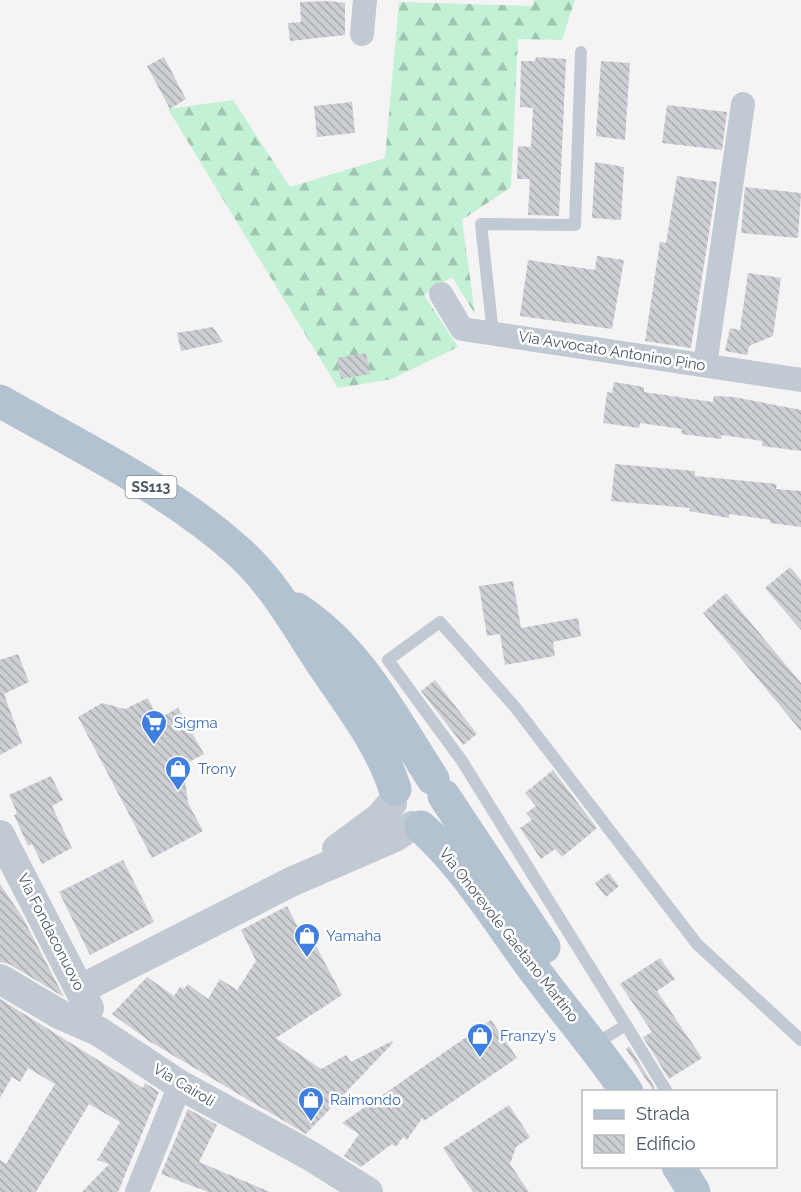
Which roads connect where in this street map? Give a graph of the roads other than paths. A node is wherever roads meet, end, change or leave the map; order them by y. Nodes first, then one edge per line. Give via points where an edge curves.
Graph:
1 (365, 0) edge
2 (362, 34) dead end
3 (581, 52) dead end
4 (743, 104) dead end
5 (441, 294) dead end
6 (493, 334) junction
7 (705, 365) junction
8 (801, 380) edge
9 (0, 401) edge
10 (282, 599) junction
11 (439, 788) junction
12 (405, 811) junction
13 (0, 835) edge
14 (0, 979) edge
15 (81, 989) junction
16 (626, 1025) junction
17 (98, 1030) junction
18 (801, 1040) edge
19 (595, 1044) junction
20 (180, 1085) junction
21 (626, 1090) edge
22 (666, 1090) edge
23 (679, 1168) edge
24 (137, 1192) edge
25 (368, 1192) edge
26 (694, 1192) edge

1 - 2 street
3 - 6 lane via 575,225 481,224
4 - 7 street
5 - 6 street, Via Avvocato Antonino Pino via 462,329
6 - 7 street, Via Avvocato Antonino Pino
7 - 8 street, Via Avvocato Antonino Pino
9 - 10 main road, Via Onorevole Gaetano Martino / SS113 via 158,492 238,551
10 - 11 main road, Via Onorevole Gaetano Martino via 336,640 373,686
10 - 12 main road, Via Onorevole Gaetano Martino via 370,736
11 - 12 main road via 441,815 431,824
11 - 12 main road via 423,775 400,782
11 - 19 main road, Via Onorevole Gaetano Martino via 542,943
12 - 15 street via 379,818 291,882
12 - 19 main road, Via Onorevole Gaetano Martino via 440,844 474,885 538,976
13 - 15 street, Via Fondaconuovo
14 - 17 street, Via Cairoli via 61,1015
15 - 17 street, Via Fondaconuovo
16 - 18 lane via 462,761 388,660 440,622 515,707 697,944
16 - 19 lane
16 - 22 lane
17 - 20 street, Via Cairoli
19 - 21 main road, Via Onorevole Gaetano Martino
20 - 24 street
20 - 25 street, Via Cairoli
23 - 26 main road

